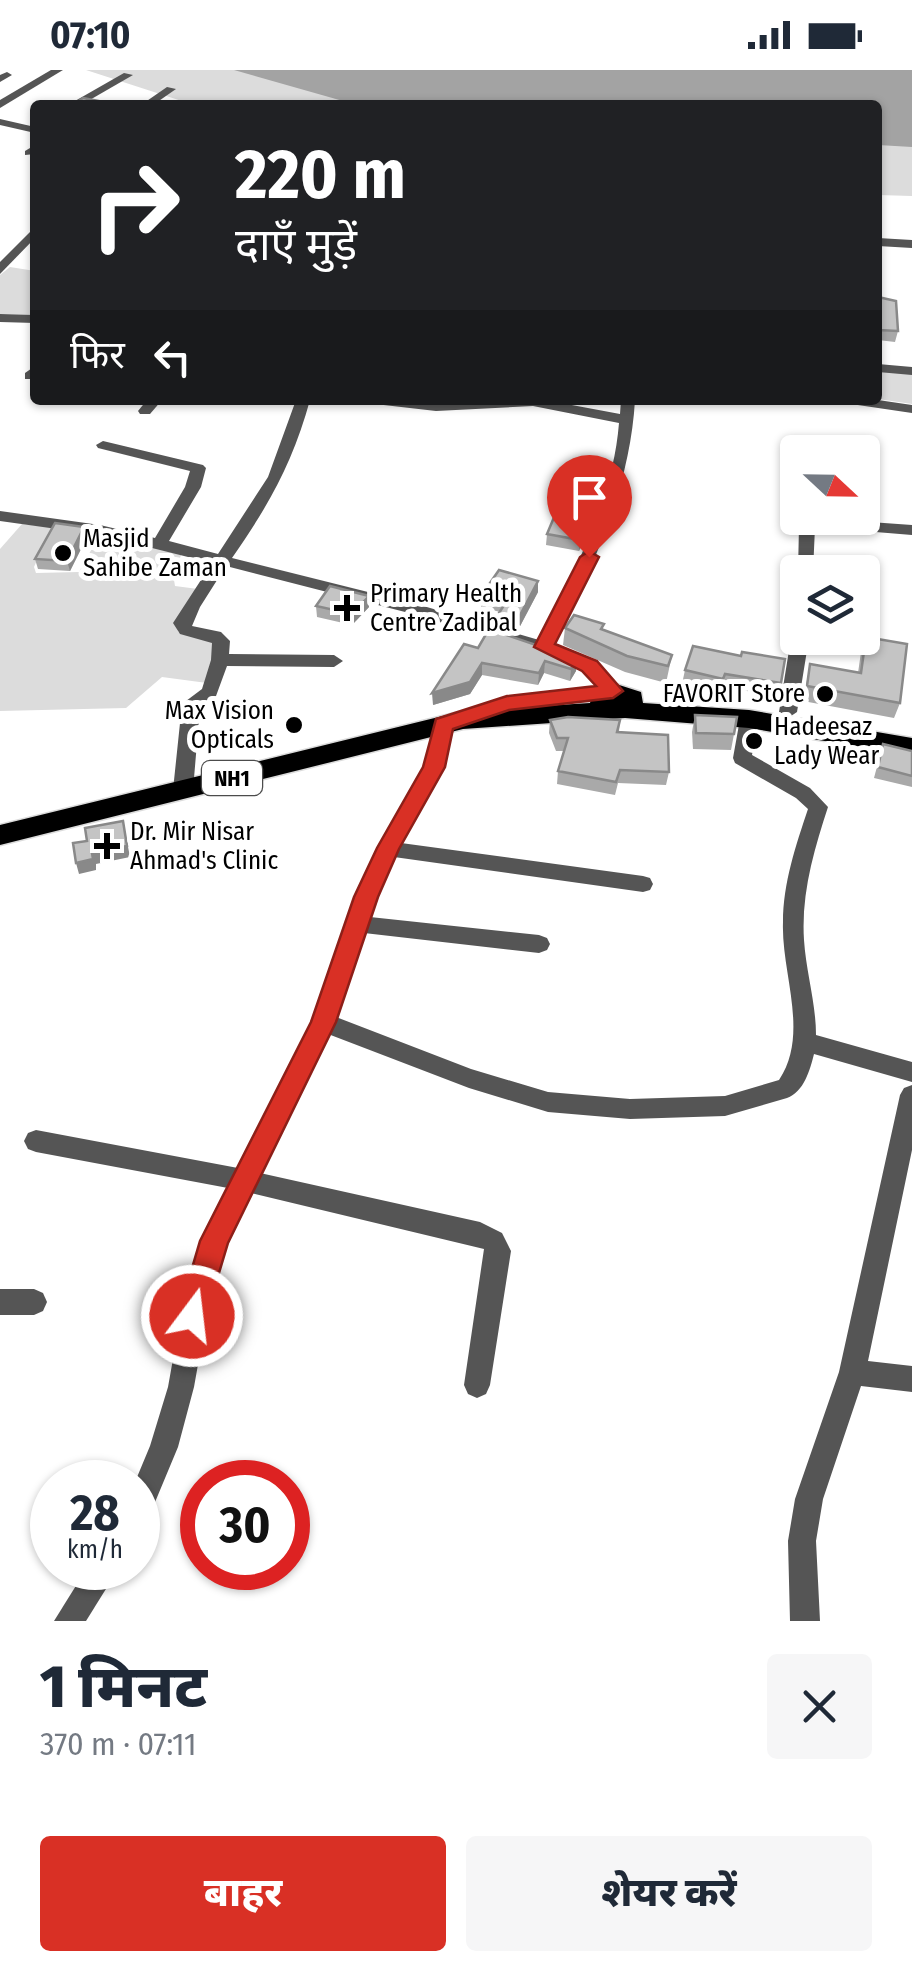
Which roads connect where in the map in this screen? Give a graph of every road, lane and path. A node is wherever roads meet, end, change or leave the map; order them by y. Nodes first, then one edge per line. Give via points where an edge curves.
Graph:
1 (58, 70) edge
2 (128, 74) dead end
3 (171, 89) dead end
4 (82, 100) edge
5 (154, 100) edge
6 (0, 104) edge
7 (0, 122) edge
8 (30, 129) edge
9 (30, 238) edge
10 (882, 242) edge
11 (912, 244) edge
12 (0, 270) edge
13 (0, 318) edge
14 (30, 318) edge
15 (882, 368) edge
16 (912, 371) edge
17 (882, 404) edge
18 (301, 405) edge
19 (419, 405) edge
20 (491, 405) edge
21 (556, 405) edge
22 (628, 405) edge
23 (912, 408) edge
24 (628, 420) junction
25 (103, 445) dead end
26 (0, 516) edge
27 (912, 530) edge
28 (159, 544) junction
29 (806, 555) edge
30 (220, 559) junction
31 (544, 647) junction
32 (797, 655) edge
33 (220, 660) junction
34 (334, 661) dead end
35 (617, 700) junction
36 (788, 712) junction
37 (749, 719) junction
38 (453, 722) junction
39 (912, 735) edge
40 (912, 747) edge
41 (183, 790) junction
42 (0, 835) edge
43 (388, 848) junction
44 (643, 884) dead end
45 (356, 924) junction
46 (539, 944) dead end
47 (323, 1022) junction
48 (806, 1042) junction
49 (912, 1072) edge
50 (912, 1095) edge
51 (36, 1141) dead end
52 (244, 1180) junction
53 (0, 1302) edge
54 (34, 1302) dead end
55 (852, 1372) junction
56 (912, 1379) edge
57 (477, 1385) dead end
58 (158, 1460) edge
59 (89, 1590) edge
60 (69, 1621) edge
61 (806, 1621) edge

1 - 6 street
2 - 4 street
3 - 5 street
7 - 8 street
9 - 12 street
10 - 11 street
13 - 14 street
15 - 16 street
17 - 23 street
18 - 30 street via 264,500
19 - 20 street
21 - 24 street
22 - 24 street
24 - 31 street via 602,524
25 - 28 street via 198,468
26 - 28 street
27 - 29 street via 810,522
28 - 30 street
30 - 31 street
30 - 33 street via 182,623 186,630 220,638
31 - 35 street via 590,666
32 - 36 street
33 - 34 street
33 - 41 street via 210,692 191,704
35 - 36 highway, NH1
35 - 37 highway, NH1
35 - 38 highway, NH1
36 - 39 highway, NH1
37 - 40 highway, NH1
37 - 48 street via 742,758 818,807 792,918
38 - 41 highway, NH1
38 - 43 street via 425,788
41 - 42 highway, NH1
43 - 44 street
43 - 45 street
45 - 46 street
45 - 47 street
47 - 48 street via 512,1093 592,1107 724,1106 777,1094 796,1078
47 - 52 street
48 - 49 street
50 - 55 street
51 - 52 street
52 - 57 street via 493,1241 498,1251
52 - 58 street via 199,1286 181,1387
53 - 54 street
55 - 56 street
55 - 61 street via 809,1498 802,1541
59 - 60 street

